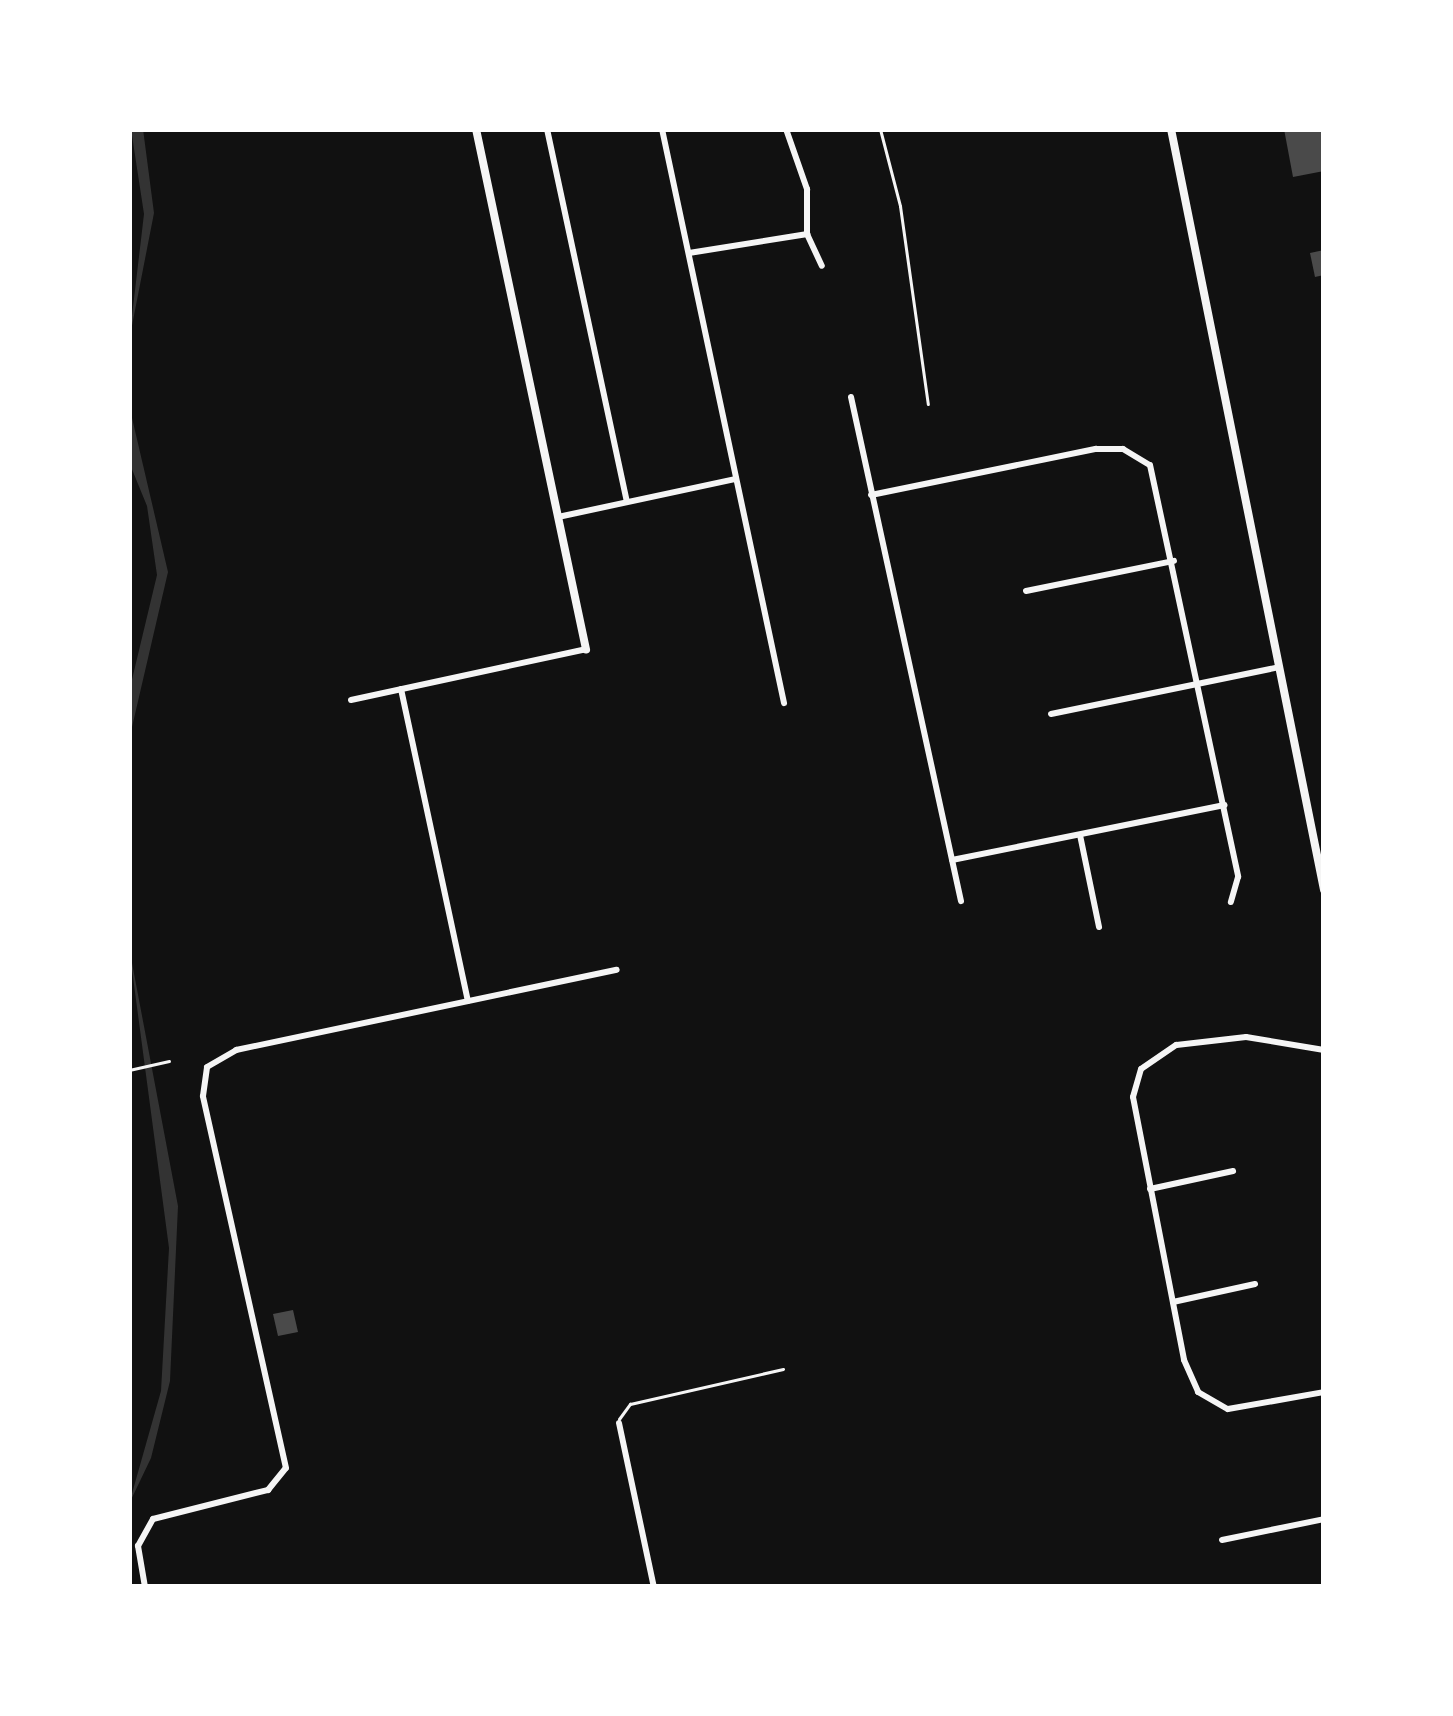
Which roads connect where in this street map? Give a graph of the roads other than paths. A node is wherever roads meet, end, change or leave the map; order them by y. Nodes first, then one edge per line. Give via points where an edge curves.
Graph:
1 (476, 129) edge
2 (547, 129) edge
3 (662, 129) edge
4 (786, 129) edge
5 (880, 129) edge
6 (1171, 129) edge
7 (807, 234) junction
8 (689, 253) junction
9 (823, 266) dead end
10 (851, 397) dead end
11 (928, 404) dead end
12 (736, 479) junction
13 (871, 495) junction
14 (627, 502) junction
15 (558, 517) junction
16 (1174, 561) junction
17 (1026, 591) dead end
18 (586, 649) joint
19 (1279, 668) junction
20 (1200, 684) junction
21 (401, 689) junction
22 (352, 700) dead end
23 (784, 703) dead end
24 (1051, 713) dead end
25 (1224, 805) junction
26 (1079, 835) junction
27 (952, 860) junction
28 (1324, 890) edge
29 (961, 901) dead end
30 (1231, 902) dead end
31 (1099, 927) dead end
32 (617, 970) dead end
33 (468, 1001) junction
34 (1324, 1050) edge
35 (1232, 1171) dead end
36 (1150, 1189) junction
37 (1255, 1284) dead end
38 (1172, 1302) junction
39 (783, 1369) dead end
40 (1324, 1392) edge
41 (620, 1424) joint
42 (1324, 1519) edge
43 (1222, 1540) dead end
44 (145, 1587) edge
45 (654, 1587) edge

1 - 15 street
2 - 14 street
3 - 8 street
4 - 7 street via 807,189
5 - 11 lane via 900,206
6 - 19 street
7 - 8 street
7 - 9 street
8 - 12 street
10 - 13 street
12 - 14 street
12 - 23 street
13 - 16 street via 1124,449 1155,473
13 - 27 street
14 - 15 street
15 - 18 street
16 - 17 street
16 - 20 street
18 - 21 street
19 - 20 street
19 - 28 street
20 - 24 street
20 - 25 street
21 - 22 street
21 - 33 street
25 - 26 street
25 - 30 street via 1238,877
26 - 27 street
26 - 31 street
27 - 29 street
32 - 33 street
33 - 44 street via 225,1053 207,1067 202,1096 283,1478 268,1490 153,1519 138,1546
34 - 36 street via 1234,1037 1176,1046 1150,1060 1132,1097
35 - 36 street
36 - 38 street
37 - 38 street
38 - 40 street via 1186,1371 1214,1406
39 - 41 lane via 630,1404
41 - 45 street
42 - 43 street

